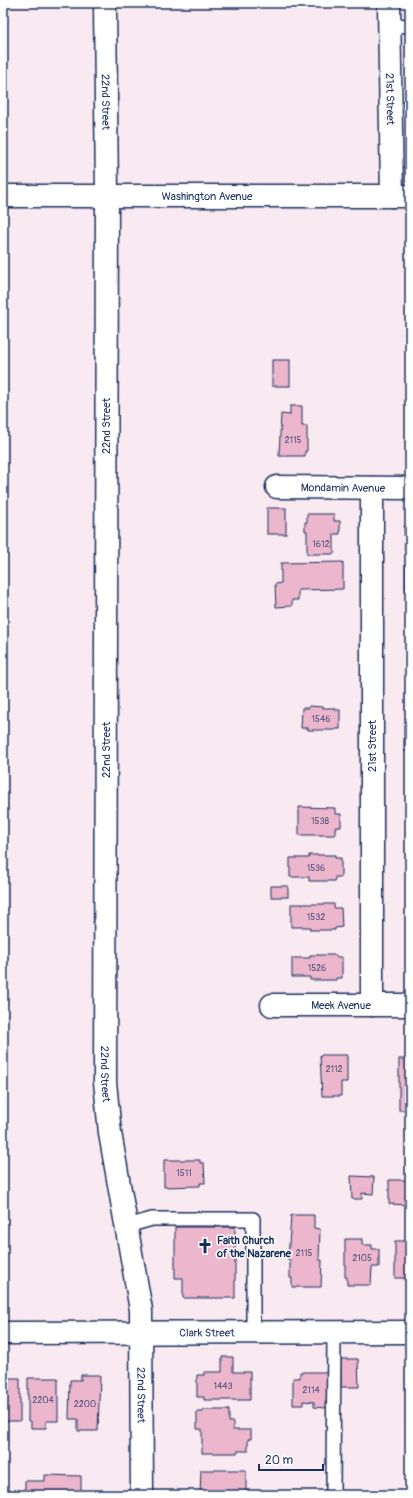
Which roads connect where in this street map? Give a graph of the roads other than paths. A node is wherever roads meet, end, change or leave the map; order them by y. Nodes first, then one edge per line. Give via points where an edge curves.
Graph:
1 (105, 3) edge
2 (389, 3) edge
3 (400, 26) edge
4 (3, 196) edge
5 (107, 196) junction
6 (401, 196) edge
7 (277, 487) dead end
8 (372, 488) junction
9 (410, 488) edge
10 (272, 1005) dead end
11 (372, 1005) junction
12 (410, 1005) edge
13 (127, 1226) junction
14 (142, 1332) junction
15 (253, 1332) junction
16 (334, 1332) junction
17 (410, 1332) edge
18 (3, 1333) edge
19 (142, 1495) edge
20 (333, 1495) edge

1 - 5 street, 22nd Street
2 - 3 street, 21st Street
3 - 6 street, 21st Street
4 - 5 street, Washington Avenue
5 - 6 street, Washington Avenue
5 - 13 street, 22nd Street via 105,1082 110,1133
7 - 8 street, Mondamin Avenue
8 - 9 street, Mondamin Avenue
8 - 11 street, 21st Street
10 - 11 street, Meek Avenue
11 - 12 street, Meek Avenue
13 - 14 street, 22nd Street via 141,1310
13 - 15 lane via 152,1219 253,1219
14 - 15 street, Clark Street
14 - 18 street, Clark Street
14 - 19 street, 22nd Street
15 - 16 street, Clark Street
16 - 17 street, Clark Street
16 - 20 lane

